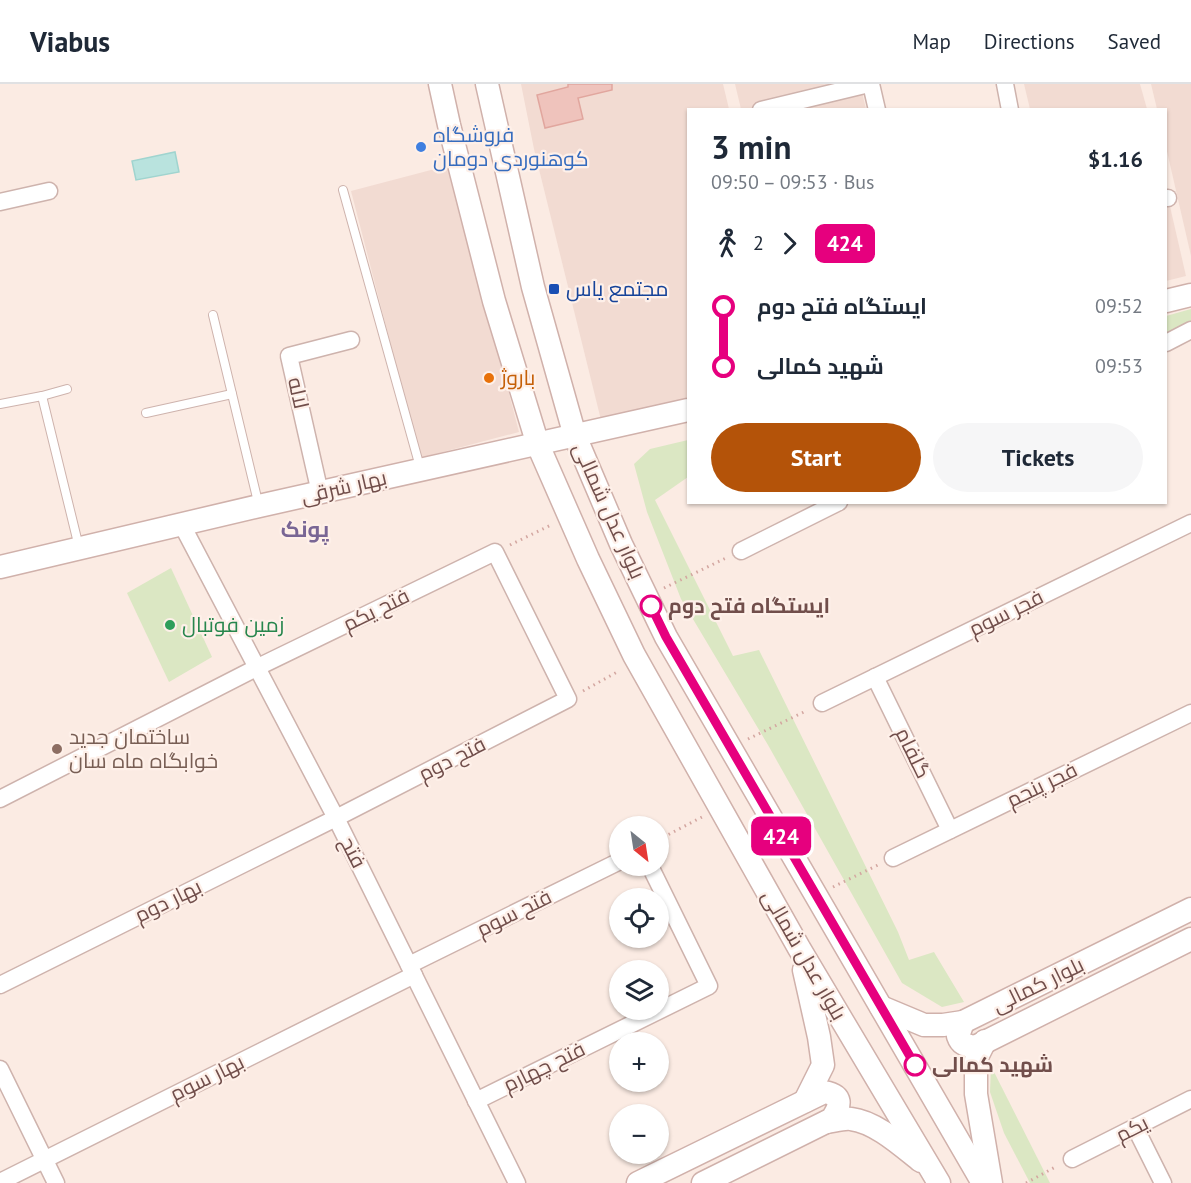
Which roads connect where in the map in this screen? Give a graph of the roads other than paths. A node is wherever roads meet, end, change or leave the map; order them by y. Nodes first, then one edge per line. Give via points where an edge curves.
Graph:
1 (440, 84) edge
2 (487, 84) edge
3 (870, 84) edge
4 (1005, 84) edge
5 (769, 108) edge
6 (876, 108) edge
7 (1010, 108) edge
8 (343, 190) dead end
9 (49, 191) dead end
10 (0, 202) edge
11 (1191, 295) edge
12 (1167, 301) edge
13 (213, 315) dead end
14 (1191, 330) edge
15 (351, 340) dead end
16 (1167, 342) edge
17 (67, 388) dead end
18 (232, 394) junction
19 (42, 396) junction
20 (0, 404) edge
21 (687, 410) edge
22 (146, 413) dead end
23 (575, 436) junction
24 (538, 445) junction
25 (421, 470) junction
26 (320, 493) junction
27 (835, 504) edge
28 (259, 506) junction
29 (1191, 523) edge
30 (182, 525) junction
31 (80, 548) junction
32 (741, 551) road end
33 (0, 567) edge
34 (256, 668) junction
35 (875, 677) junction
36 (568, 699) joint
37 (822, 704) road end
38 (1191, 713) edge
39 (0, 799) edge
40 (336, 818) junction
41 (950, 830) junction
42 (893, 858) road end
43 (609, 867) edge
44 (655, 876) edge
45 (1191, 909) edge
46 (1191, 939) edge
47 (799, 948) junction
48 (412, 970) junction
49 (0, 985) edge
50 (881, 1007) junction
51 (963, 1023) junction
52 (980, 1044) junction
53 (0, 1069) edge
54 (814, 1096) junction
55 (1191, 1099) edge
56 (476, 1101) junction
57 (830, 1120) junction
58 (1134, 1127) junction
59 (1072, 1159) road end
60 (45, 1160) junction
61 (934, 1175) edge
62 (0, 1182) edge
63 (56, 1183) edge
64 (517, 1183) edge
65 (638, 1183) edge
66 (703, 1183) edge
67 (983, 1183) edge
68 (990, 1183) edge
69 (1163, 1183) edge

1 - 24 main road, بلوار عدل شمالی via 494,301
2 - 23 main road, بلوار عدل شمالی via 533,287
3 - 5 street
3 - 6 street
4 - 7 street
8 - 25 lane
9 - 10 street
11 - 12 main road
13 - 18 lane
14 - 16 street
15 - 26 street, لاله via 289,356
17 - 19 lane
18 - 22 lane
18 - 28 lane
19 - 20 lane
19 - 31 lane
21 - 23 main road, بهار شرقی
23 - 24 main road, بهار شرقی
23 - 50 main road, بلوار عدل شمالی via 666,637
24 - 25 main road, بهار شرقی
24 - 47 main road, بلوار عدل شمالی via 637,661
25 - 26 main road, بهار شرقی
26 - 28 main road, بهار شرقی
27 - 32 street
28 - 30 main road, بهار شرقی
29 - 35 street, فجر سوم
30 - 31 main road, بهار شرقی
30 - 34 street, فتح
31 - 33 main road, بهار شرقی
34 - 36 street, فتح یکم via 495,552
34 - 39 street, فتح یکم
34 - 40 street, فتح
35 - 37 street, فجر سوم
35 - 41 street, گلفام
36 - 40 street, فتح دوم
38 - 41 street, فجر پنجم
40 - 48 street, فتح
40 - 49 street, بهار دوم
41 - 42 street, فجر پنجم
43 - 48 street, فتح سوم
44 - 56 street, فتح چهارم via 710,986
45 - 51 main road, بلوار کمالی
46 - 52 main road, بلوار کمالی
47 - 54 main road via 823,1065
47 - 61 main road, بلوار عدل شمالی
48 - 56 street, فتح
48 - 60 street, بهار سوم
50 - 51 main road, بلوار کمالی via 924,1025
50 - 67 main road, بلوار عدل شمالی
51 - 52 main road via 960,1042
52 - 68 main road, بلوار کمالی via 976,1094
53 - 60 street
54 - 57 main road via 832,1094 837,1098 838,1109
54 - 65 main road
55 - 58 street, یکم
56 - 64 street, فتح
57 - 61 main road via 851,1119 871,1125
57 - 66 main road
58 - 59 street, یکم
58 - 69 street
60 - 62 street, بهار سوم
60 - 63 street

